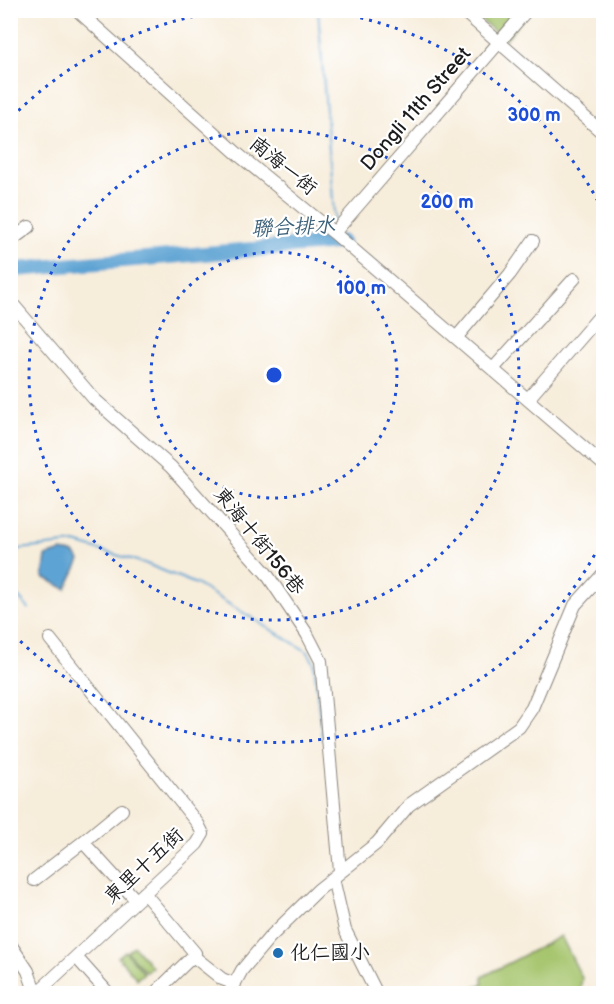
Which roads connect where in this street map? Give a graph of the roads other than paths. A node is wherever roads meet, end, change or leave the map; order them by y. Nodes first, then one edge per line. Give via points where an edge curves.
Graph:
1 (77, 10) edge
2 (462, 10) edge
3 (527, 10) edge
4 (499, 42) junction
5 (603, 134) edge
6 (29, 227) dead end
7 (334, 233) junction
8 (10, 241) edge
9 (533, 241) dead end
10 (574, 279) dead end
11 (10, 301) edge
12 (603, 311) edge
13 (456, 338) junction
14 (493, 369) junction
15 (528, 399) junction
16 (603, 465) edge
17 (603, 573) edge
18 (50, 639) dead end
19 (122, 810) dead end
20 (83, 842) junction
21 (337, 874) junction
22 (34, 880) dead end
23 (140, 896) junction
24 (10, 944) edge
25 (193, 956) junction
26 (76, 957) junction
27 (232, 989) edge
28 (36, 993) edge
29 (110, 993) edge
30 (154, 993) edge
31 (377, 993) edge

1 - 7 street, 南海一街 via 240,156
2 - 4 street
3 - 4 street, Dongli 11th Street
4 - 5 street
4 - 7 street, Dongli 11th Street
6 - 8 street
7 - 13 street, 南海一街
9 - 13 street
10 - 14 street
11 - 21 street, 東海十街156巷 via 94,399 171,467 203,502 266,573 307,634 321,661
12 - 15 street
13 - 14 street, 南海一街
14 - 15 street, 南海一街
15 - 16 street, 南海一街
17 - 21 street via 575,605 532,708 519,727 409,805 376,843
18 - 23 street, 東里十五街 via 202,830 197,844
19 - 20 street
20 - 22 street
20 - 23 street
21 - 27 street via 269,938 242,970
21 - 31 street, 東海十街156巷 via 345,930
23 - 25 street via 195,953
23 - 26 street, 東里十五街
24 - 28 street via 28,971
25 - 27 street
25 - 30 street
26 - 28 street, 東里十五街
26 - 29 street

